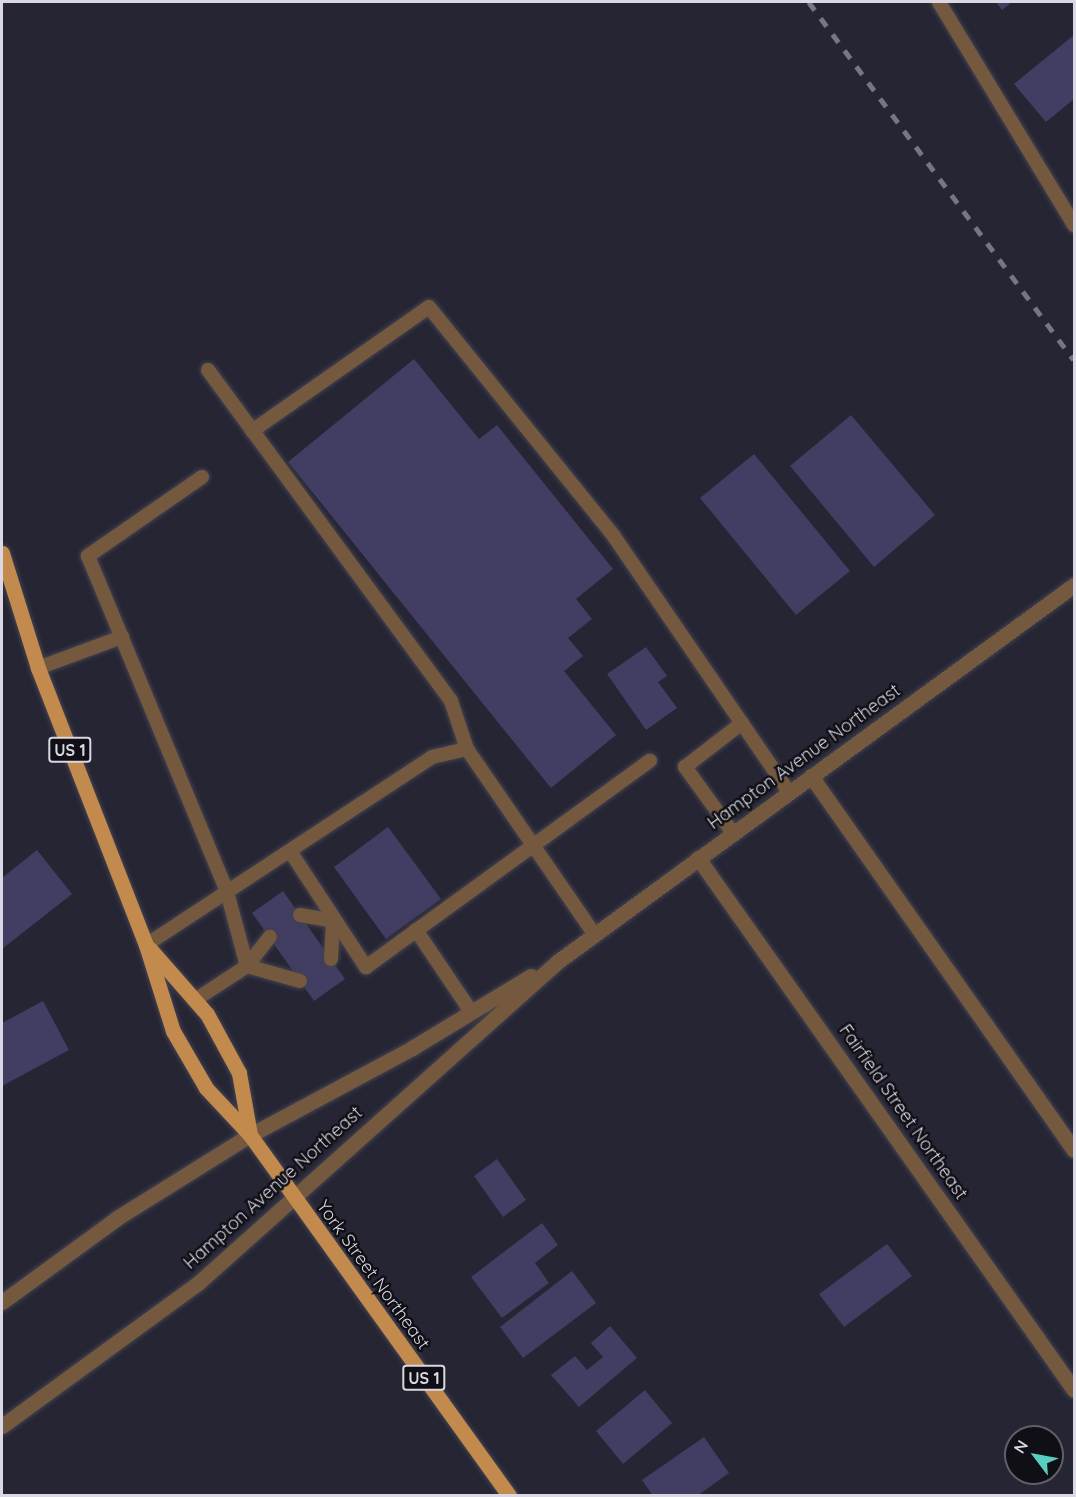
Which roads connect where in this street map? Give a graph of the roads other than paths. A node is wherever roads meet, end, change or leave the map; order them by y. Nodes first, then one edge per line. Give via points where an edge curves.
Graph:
1 (939, 2) edge
2 (1074, 225) edge
3 (208, 370) dead end
4 (252, 431) junction
5 (202, 477) dead end
6 (2, 553) edge
7 (1074, 585) edge
8 (122, 637) junction
9 (38, 668) junction
10 (742, 723) junction
11 (467, 749) junction
12 (650, 761) dead end
13 (811, 776) junction
14 (789, 792) junction
15 (733, 833) junction
16 (533, 843) junction
17 (290, 851) junction
18 (698, 858) junction
19 (227, 892) junction
20 (300, 915) dead end
21 (333, 921) junction
22 (416, 930) junction
23 (594, 934) junction
24 (270, 937) dead end
25 (146, 945) junction
26 (331, 959) dead end
27 (557, 962) junction
28 (247, 966) junction
29 (300, 981) dead end
30 (195, 1000) junction
31 (470, 1010) junction
32 (250, 1135) junction
33 (1074, 1150) edge
34 (292, 1199) junction
35 (2, 1302) edge
36 (1074, 1390) edge
37 (2, 1426) edge
38 (509, 1496) edge

1 - 2 lane
3 - 4 lane
4 - 10 lane via 429,307 613,535
4 - 11 lane via 452,701
5 - 8 lane via 88,556
6 - 9 main road, York Street Northeast / US 1
7 - 13 street, Hampton Avenue Northeast
8 - 9 lane
8 - 19 lane
9 - 25 main road, York Street Northeast / US 1
10 - 14 lane
10 - 15 lane via 685,767
11 - 16 lane
11 - 17 lane via 432,757
12 - 16 lane
13 - 14 street, Hampton Avenue Northeast
13 - 33 street
14 - 15 street, Hampton Avenue Northeast
15 - 18 street, Hampton Avenue Northeast
16 - 22 lane
16 - 23 lane
17 - 19 lane
17 - 21 lane
18 - 23 street, Hampton Avenue Northeast
18 - 36 street, Fairfield Street Northeast
19 - 25 lane
19 - 28 lane
20 - 21 lane
21 - 22 lane via 366,967
21 - 26 lane
22 - 31 lane
23 - 27 street, Hampton Avenue Northeast
24 - 28 lane
25 - 30 main road, York Street Northeast / US 1
25 - 32 main road, York Street Northeast / US 1 via 173,1031 206,1088
27 - 31 street, Hampton Avenue Northeast
27 - 34 street, Hampton Avenue Northeast
28 - 29 lane
28 - 30 lane
30 - 32 main road, York Street Northeast / US 1 via 239,1073
31 - 32 street, Hampton Avenue Northeast via 412,1048
32 - 34 main road, York Street Northeast / US 1
32 - 35 street, Hampton Avenue Northeast via 117,1218
34 - 37 street, Hampton Avenue Northeast via 197,1284
34 - 38 main road, York Street Northeast / US 1

